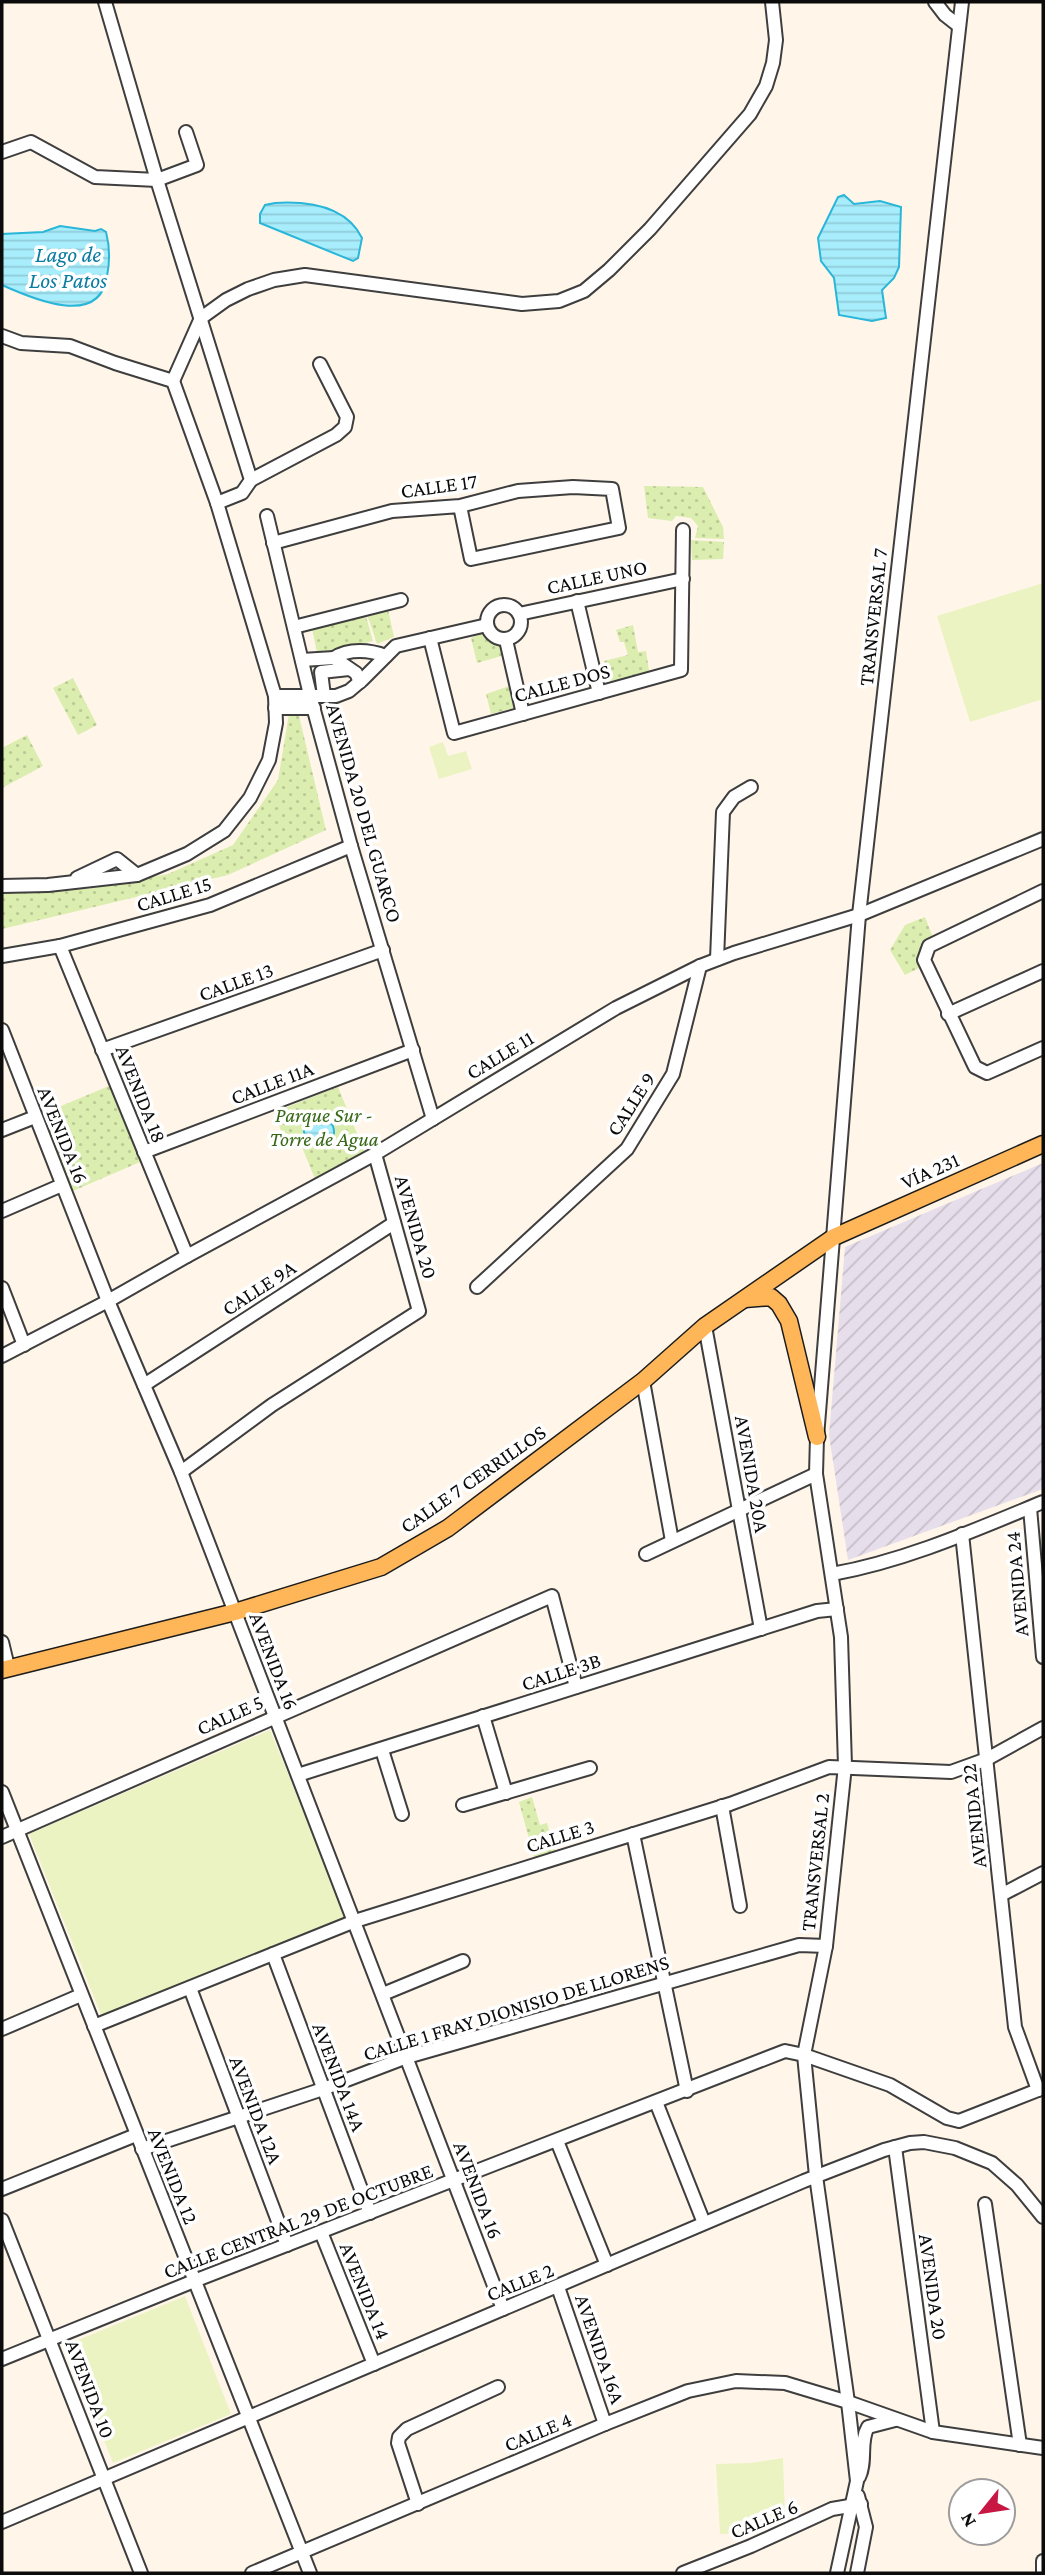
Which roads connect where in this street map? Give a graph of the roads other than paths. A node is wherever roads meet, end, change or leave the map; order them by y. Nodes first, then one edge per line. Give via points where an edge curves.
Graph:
1 (772, 2) edge
2 (935, 2) edge
3 (962, 2) edge
4 (106, 3) edge
5 (959, 26) junction
6 (186, 132) dead end
7 (2, 152) edge
8 (157, 180) junction
9 (201, 318) junction
10 (2, 336) edge
11 (320, 364) dead end
12 (173, 381) junction
13 (251, 480) junction
14 (217, 503) junction
15 (460, 506) junction
16 (267, 516) dead end
17 (683, 530) dead end
18 (273, 543) junction
19 (683, 579) junction
20 (401, 600) dead end
21 (577, 601) junction
22 (519, 614) junction
23 (487, 625) junction
24 (294, 627) junction
25 (430, 638) junction
26 (506, 640) junction
27 (386, 656) junction
28 (334, 658) junction
29 (302, 660) junction
30 (349, 669) junction
31 (360, 682) junction
32 (598, 693) junction
33 (316, 700) junction
34 (275, 702) junction
35 (523, 714) junction
36 (751, 787) dead end
37 (1043, 839) edge
38 (351, 846) junction
39 (2, 886) edge
40 (1043, 891) edge
41 (859, 915) junction
42 (60, 946) junction
43 (383, 950) junction
44 (2, 956) edge
45 (717, 959) junction
46 (700, 966) junction
47 (1043, 971) edge
48 (948, 1014) junction
49 (2, 1030) edge
50 (1043, 1048) edge
51 (103, 1050) junction
52 (413, 1050) junction
53 (35, 1117) junction
54 (433, 1119) junction
55 (2, 1130) edge
56 (1043, 1144) edge
57 (144, 1152) junction
58 (375, 1154) junction
59 (62, 1185) junction
60 (2, 1211) edge
61 (394, 1223) junction
62 (834, 1237) junction
63 (187, 1256) junction
64 (477, 1287) dead end
65 (2, 1288) edge
66 (743, 1300) junction
67 (108, 1301) junction
68 (705, 1326) junction
69 (24, 1345) junction
70 (2, 1356) edge
71 (643, 1381) junction
72 (144, 1385) junction
73 (817, 1437) junction
74 (181, 1472) junction
75 (816, 1474) junction
76 (1043, 1502) edge
77 (1030, 1508) junction
78 (739, 1509) junction
79 (962, 1534) junction
80 (671, 1541) junction
81 (646, 1553) dead end
82 (832, 1574) junction
83 (837, 1609) junction
84 (235, 1612) junction
85 (761, 1629) junction
86 (2, 1642) edge
87 (1043, 1657) edge
88 (5, 1669) edge
89 (576, 1687) junction
90 (275, 1716) junction
91 (484, 1716) junction
92 (1043, 1728) edge
93 (382, 1749) junction
94 (987, 1759) junction
95 (845, 1766) junction
96 (590, 1768) dead end
97 (298, 1775) junction
98 (2, 1792) edge
99 (506, 1793) junction
100 (463, 1805) dead end
101 (722, 1806) junction
102 (402, 1814) dead end
103 (17, 1831) junction
104 (633, 1834) junction
105 (2, 1838) edge
106 (1043, 1873) edge
107 (1001, 1895) junction
108 (740, 1906) dead end
109 (355, 1921) junction
110 (826, 1946) junction
111 (273, 1954) junction
112 (463, 1961) dead end
113 (663, 1984) junction
114 (190, 1988) junction
115 (383, 1994) junction
116 (81, 1995) junction
117 (94, 2026) junction
118 (2, 2029) edge
119 (804, 2055) junction
120 (407, 2057) junction
121 (323, 2089) junction
122 (1040, 2089) edge
123 (687, 2091) junction
124 (656, 2102) junction
125 (238, 2117) junction
126 (136, 2135) junction
127 (557, 2141) junction
128 (895, 2147) junction
129 (142, 2149) junction
130 (816, 2176) junction
131 (454, 2180) junction
132 (2, 2189) edge
133 (985, 2204) dead end
134 (1041, 2209) edge
135 (370, 2213) junction
136 (2, 2220) edge
137 (704, 2223) junction
138 (321, 2232) junction
139 (287, 2245) junction
140 (607, 2265) junction
141 (194, 2281) junction
142 (558, 2287) junction
143 (503, 2309) junction
144 (50, 2339) junction
145 (2, 2359) edge
146 (374, 2364) junction
147 (498, 2387) dead end
148 (849, 2402) junction
149 (248, 2418) junction
150 (899, 2420) junction
151 (605, 2424) junction
152 (933, 2432) junction
153 (1020, 2445) junction
154 (1043, 2448) edge
155 (105, 2480) junction
156 (856, 2485) junction
157 (418, 2504) junction
158 (855, 2504) junction
159 (2, 2522) edge
160 (302, 2551) junction
161 (1043, 2561) edge
162 (141, 2573) edge
163 (252, 2573) edge
164 (310, 2573) edge
165 (683, 2573) edge
166 (837, 2573) edge
167 (857, 2573) edge
168 (1043, 2573) edge

1 - 9 street via 773,63 750,114 650,229 584,291 559,300 522,304 305,275 274,279 248,289
2 - 5 street
3 - 5 street, TRANSVERSAL 7
4 - 8 street
5 - 41 street, TRANSVERSAL 7
6 - 8 street via 197,165
7 - 8 street via 31,142 95,177
8 - 9 street
9 - 12 street
9 - 13 street
10 - 12 street via 21,343 70,346
11 - 13 street via 347,417 345,427
12 - 14 street
13 - 14 street via 242,493
14 - 34 street
15 - 15 street, CALLE 17 via 518,491 612,489 619,528 471,559
15 - 18 street, CALLE 17 via 391,511
16 - 18 street, AVENIDA 20 DEL GUARCO
17 - 19 street
18 - 24 street, AVENIDA 20 DEL GUARCO
19 - 21 street, CALLE UNO
19 - 32 street, CALLE DOS via 681,670
20 - 24 street
21 - 22 street, CALLE UNO
21 - 32 street
22 - 23 street via 512,606 496,607 488,615
22 - 26 street via 521,627
23 - 25 street
23 - 26 street via 495,637
24 - 29 street, AVENIDA 20 DEL GUARCO
25 - 27 street via 396,646
25 - 35 street, CALLE DOS via 454,733
26 - 35 street
27 - 28 street via 356,651
27 - 31 street
28 - 29 street
28 - 30 street
29 - 33 street, AVENIDA 20 DEL GUARCO
30 - 31 street
30 - 33 street via 321,673
31 - 33 street via 336,696
32 - 35 street, CALLE DOS
33 - 34 street
33 - 38 street, AVENIDA 20 DEL GUARCO
34 - 39 street via 269,760 250,798 224,831 187,854 137,875 117,859 69,882
36 - 45 street via 734,797 723,812
37 - 41 street, CALLE 11
38 - 42 street, CALLE 15 via 211,905
38 - 43 street, AVENIDA 20 DEL GUARCO
40 - 48 street via 929,946 924,960
41 - 45 street, CALLE 11
41 - 62 street, TRANSVERSAL 7
42 - 44 street, CALLE 15
42 - 51 street, AVENIDA 18
43 - 51 street, CALLE 13
43 - 52 street, AVENIDA 20 DEL GUARCO
45 - 46 street, CALLE 11
46 - 54 street, CALLE 11 via 616,1008
46 - 64 street, CALLE 9 via 673,1074 626,1149
47 - 48 street
48 - 50 street via 975,1066 987,1073
49 - 53 street, AVENIDA 16
51 - 57 street, AVENIDA 18
52 - 54 street, AVENIDA 20 DEL GUARCO
52 - 57 street, CALLE 11A
53 - 55 street
53 - 59 street, AVENIDA 16
54 - 58 street, CALLE 11
56 - 62 main road, VÍA 231
57 - 63 street, AVENIDA 18
58 - 61 street, AVENIDA 20
58 - 63 street, CALLE 11
59 - 60 street
59 - 67 street, AVENIDA 16
61 - 72 street, CALLE 9A
61 - 74 street, AVENIDA 20 via 419,1311 272,1405
62 - 66 main road, CALLE 7 CERRILLOS
62 - 73 street, TRANSVERSAL 2
63 - 67 street, CALLE 11
65 - 69 street
66 - 68 main road, CALLE 7 CERRILLOS
66 - 73 main road via 771,1297 786,1313
67 - 69 street, CALLE 11
67 - 72 street, AVENIDA 16
68 - 71 main road, CALLE 7 CERRILLOS
68 - 78 street, AVENIDA 20A
69 - 70 street, CALLE 11
71 - 80 street
71 - 84 main road, CALLE 7 CERRILLOS via 448,1528 381,1567
72 - 74 street, AVENIDA 16
73 - 75 street, TRANSVERSAL 2
74 - 84 street, AVENIDA 16
75 - 78 street
75 - 82 street, TRANSVERSAL 2
76 - 77 street
77 - 79 street
77 - 87 street, AVENIDA 24
78 - 80 street
78 - 85 street, AVENIDA 20A
79 - 82 street via 861,1569
79 - 94 street, AVENIDA 22
80 - 81 street
82 - 83 street, TRANSVERSAL 2
83 - 85 street, CALLE 3B
83 - 95 street, TRANSVERSAL 2
84 - 88 main road, CALLE 7 CERRILLOS
84 - 90 street, AVENIDA 16
85 - 89 street, CALLE 3B
86 - 88 street
89 - 90 street, CALLE 5 via 552,1596
89 - 91 street, CALLE 3B
90 - 97 street, AVENIDA 16
90 - 103 street, CALLE 5
91 - 93 street, CALLE 3B
91 - 99 street
92 - 94 street, CALLE 3
93 - 97 street, CALLE 3B
93 - 102 street
94 - 95 street, CALLE 3 via 951,1772
94 - 107 street, AVENIDA 22
95 - 101 street, CALLE 3 via 829,1766
95 - 110 street, TRANSVERSAL 2
96 - 99 street
97 - 109 street, AVENIDA 16
98 - 103 street, AVENIDA 12
99 - 100 street
101 - 104 street, CALLE 3
101 - 108 street
103 - 105 street, CALLE 5
103 - 116 street, AVENIDA 12
104 - 109 street, CALLE 3
104 - 113 street
106 - 107 street
107 - 122 street, AVENIDA 22 via 1015,2027
109 - 111 street, CALLE 3
109 - 115 street, AVENIDA 16
110 - 113 street, CALLE 1 FRAY DIONISIO DE LLORENS via 799,1945
110 - 119 street, TRANSVERSAL 2
111 - 114 street, CALLE 3
111 - 121 street, AVENIDA 14A
112 - 115 street
113 - 120 street, CALLE 1 FRAY DIONISIO DE LLORENS
113 - 123 street
114 - 117 street, CALLE 3
114 - 125 street, AVENIDA 12A
115 - 120 street, AVENIDA 16
116 - 117 street, AVENIDA 12
116 - 118 street
117 - 126 street, AVENIDA 12
119 - 122 street via 890,2085 959,2121
119 - 123 street, CALLE CENTRAL 29 DE OCTUBRE via 785,2051
119 - 130 street, TRANSVERSAL 2
120 - 121 street, CALLE 1 FRAY DIONISIO DE LLORENS
120 - 131 street, AVENIDA 16
121 - 125 street, CALLE 1 FRAY DIONISIO DE LLORENS
121 - 135 street, AVENIDA 14A
123 - 124 street, CALLE CENTRAL 29 DE OCTUBRE
124 - 127 street, CALLE CENTRAL 29 DE OCTUBRE
124 - 137 street
125 - 129 street, CALLE 1 FRAY DIONISIO DE LLORENS
125 - 139 street, AVENIDA 12A
126 - 129 street, AVENIDA 12
126 - 132 street
127 - 131 street, CALLE CENTRAL 29 DE OCTUBRE
127 - 140 street
128 - 130 street, CALLE 2
128 - 134 street, CALLE 2 via 924,2142 975,2155 1004,2172
128 - 152 street, AVENIDA 20
129 - 141 street, AVENIDA 12
130 - 137 street, CALLE 2
130 - 148 street, TRANSVERSAL 2
131 - 135 street, CALLE CENTRAL 29 DE OCTUBRE
131 - 143 street, AVENIDA 16
133 - 153 street
135 - 138 street, CALLE CENTRAL 29 DE OCTUBRE
136 - 144 street, AVENIDA 10
137 - 140 street, CALLE 2
138 - 139 street, CALLE CENTRAL 29 DE OCTUBRE
138 - 146 street, AVENIDA 14
139 - 141 street, CALLE CENTRAL 29 DE OCTUBRE
140 - 142 street, CALLE 2
141 - 144 street, CALLE CENTRAL 29 DE OCTUBRE
141 - 149 street, AVENIDA 12
142 - 143 street, CALLE 2
142 - 151 street, AVENIDA 16A
143 - 146 street, CALLE 2
144 - 145 street, CALLE CENTRAL 29 DE OCTUBRE
144 - 155 street, AVENIDA 10
146 - 149 street, CALLE 2
147 - 157 street via 407,2429 399,2437
148 - 150 street, CALLE 4
148 - 151 street, CALLE 4 via 785,2383 736,2381 688,2391
148 - 156 street, TRANSVERSAL 2
149 - 155 street, CALLE 2
149 - 160 street, AVENIDA 12
150 - 152 street, CALLE 4
150 - 156 street via 868,2427
151 - 157 street, CALLE 4
152 - 153 street, CALLE 4
153 - 154 street, CALLE 4
155 - 159 street, CALLE 2
155 - 162 street, AVENIDA 10
156 - 158 street
157 - 160 street, CALLE 4
158 - 165 street, CALLE 6 via 832,2509
158 - 166 street
158 - 167 street via 866,2527
160 - 163 street, CALLE 4
160 - 164 street, AVENIDA 12
161 - 168 street

